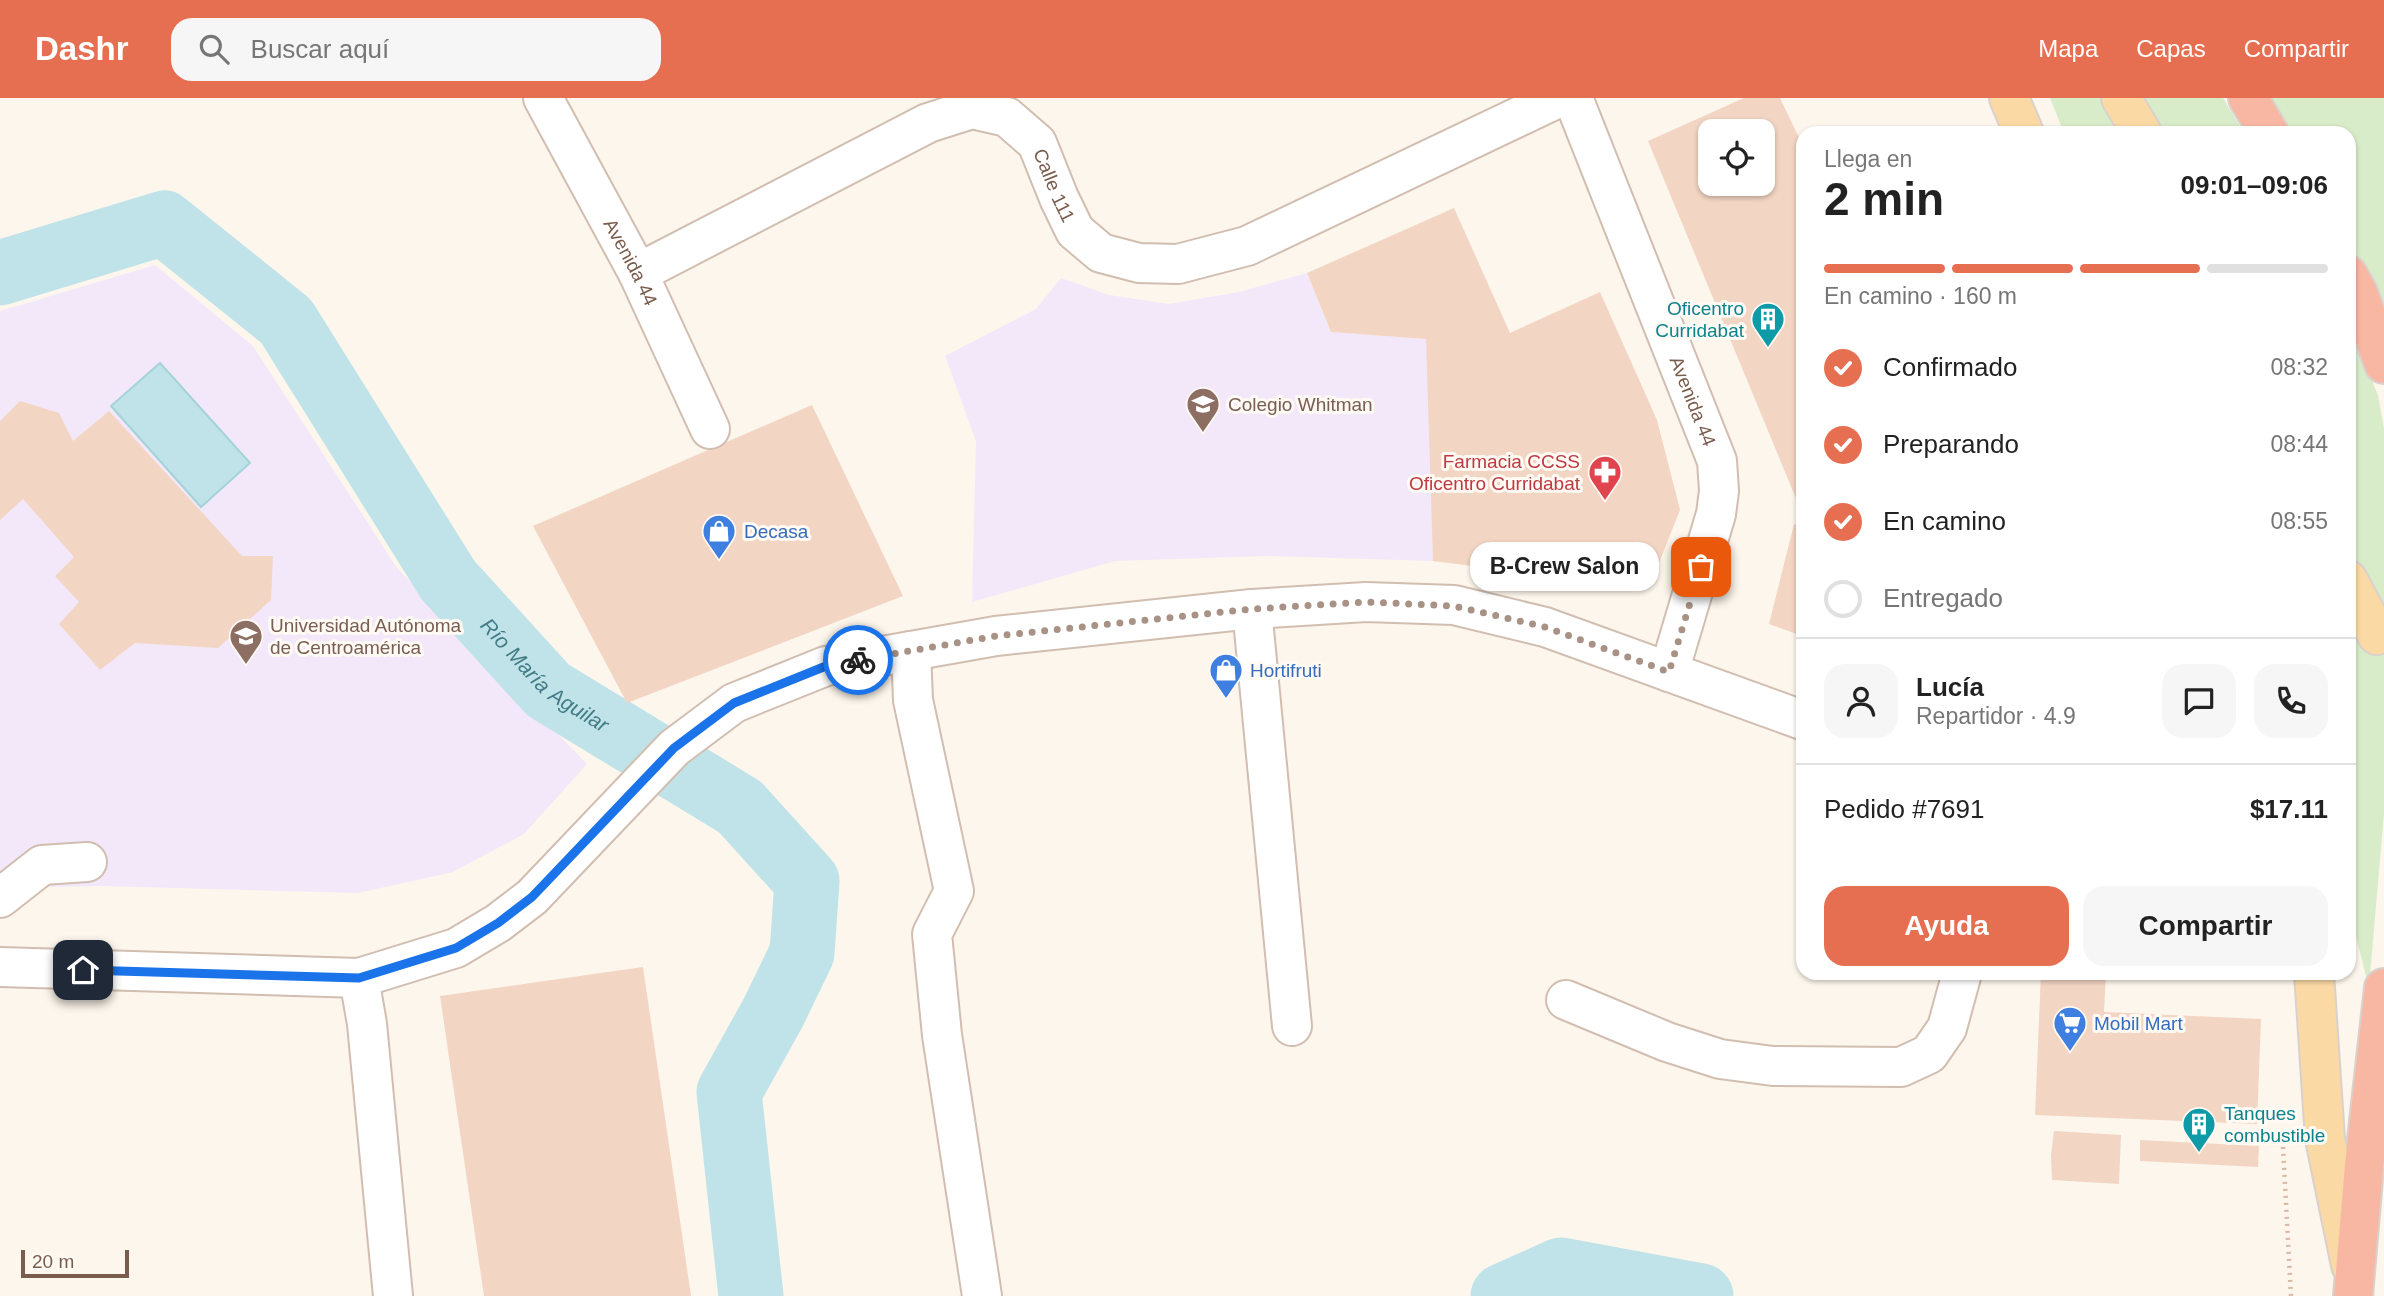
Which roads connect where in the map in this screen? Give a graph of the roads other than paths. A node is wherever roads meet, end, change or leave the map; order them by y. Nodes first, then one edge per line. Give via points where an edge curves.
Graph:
1 (543, 98) edge
2 (1558, 98) edge
3 (1573, 98) edge
4 (2008, 98) edge
5 (2248, 98) edge
6 (1519, 106) edge
7 (2021, 126) edge
8 (2265, 126) edge
9 (638, 273) junction
10 (2356, 289) edge
11 (2384, 364) edge
12 (710, 429) dead end
13 (2356, 595) edge
14 (1252, 609) junction
15 (2377, 635) dead end
16 (911, 651) junction
17 (1669, 672) junction
18 (1796, 718) edge
19 (87, 862) dead end
20 (0, 898) edge
21 (0, 967) edge
22 (359, 978) junction
23 (1960, 980) edge
24 (2314, 980) edge
25 (2384, 988) edge
26 (1566, 1000) dead end
27 (1292, 1026) dead end
28 (2353, 1289) edge
29 (393, 1296) edge
30 (982, 1296) edge

1 - 9 street, Avenida 44
2 - 6 street, Calle 111
3 - 17 street, Avenida 44 via 1717,461 1716,514
4 - 7 main road
5 - 8 highway
6 - 9 street, Calle 111 via 1247,246 1178,264 1139,264 1101,253 1075,231 1037,143 1007,117 972,109 928,122
9 - 12 street, Avenida 44
10 - 11 highway
13 - 15 main road
14 - 16 street via 996,636
14 - 17 street via 1366,602 1454,606 1545,627
14 - 27 street
16 - 22 street via 826,666 734,703 674,748 532,897 498,923 456,948
16 - 30 street via 913,699 954,891 932,934 942,1035
17 - 18 street
19 - 20 street via 42,865
21 - 22 street
22 - 29 street
23 - 26 street via 1941,1037 1929,1054 1900,1067 1773,1066 1720,1059
24 - 28 main road via 2325,1139
25 - 28 highway

